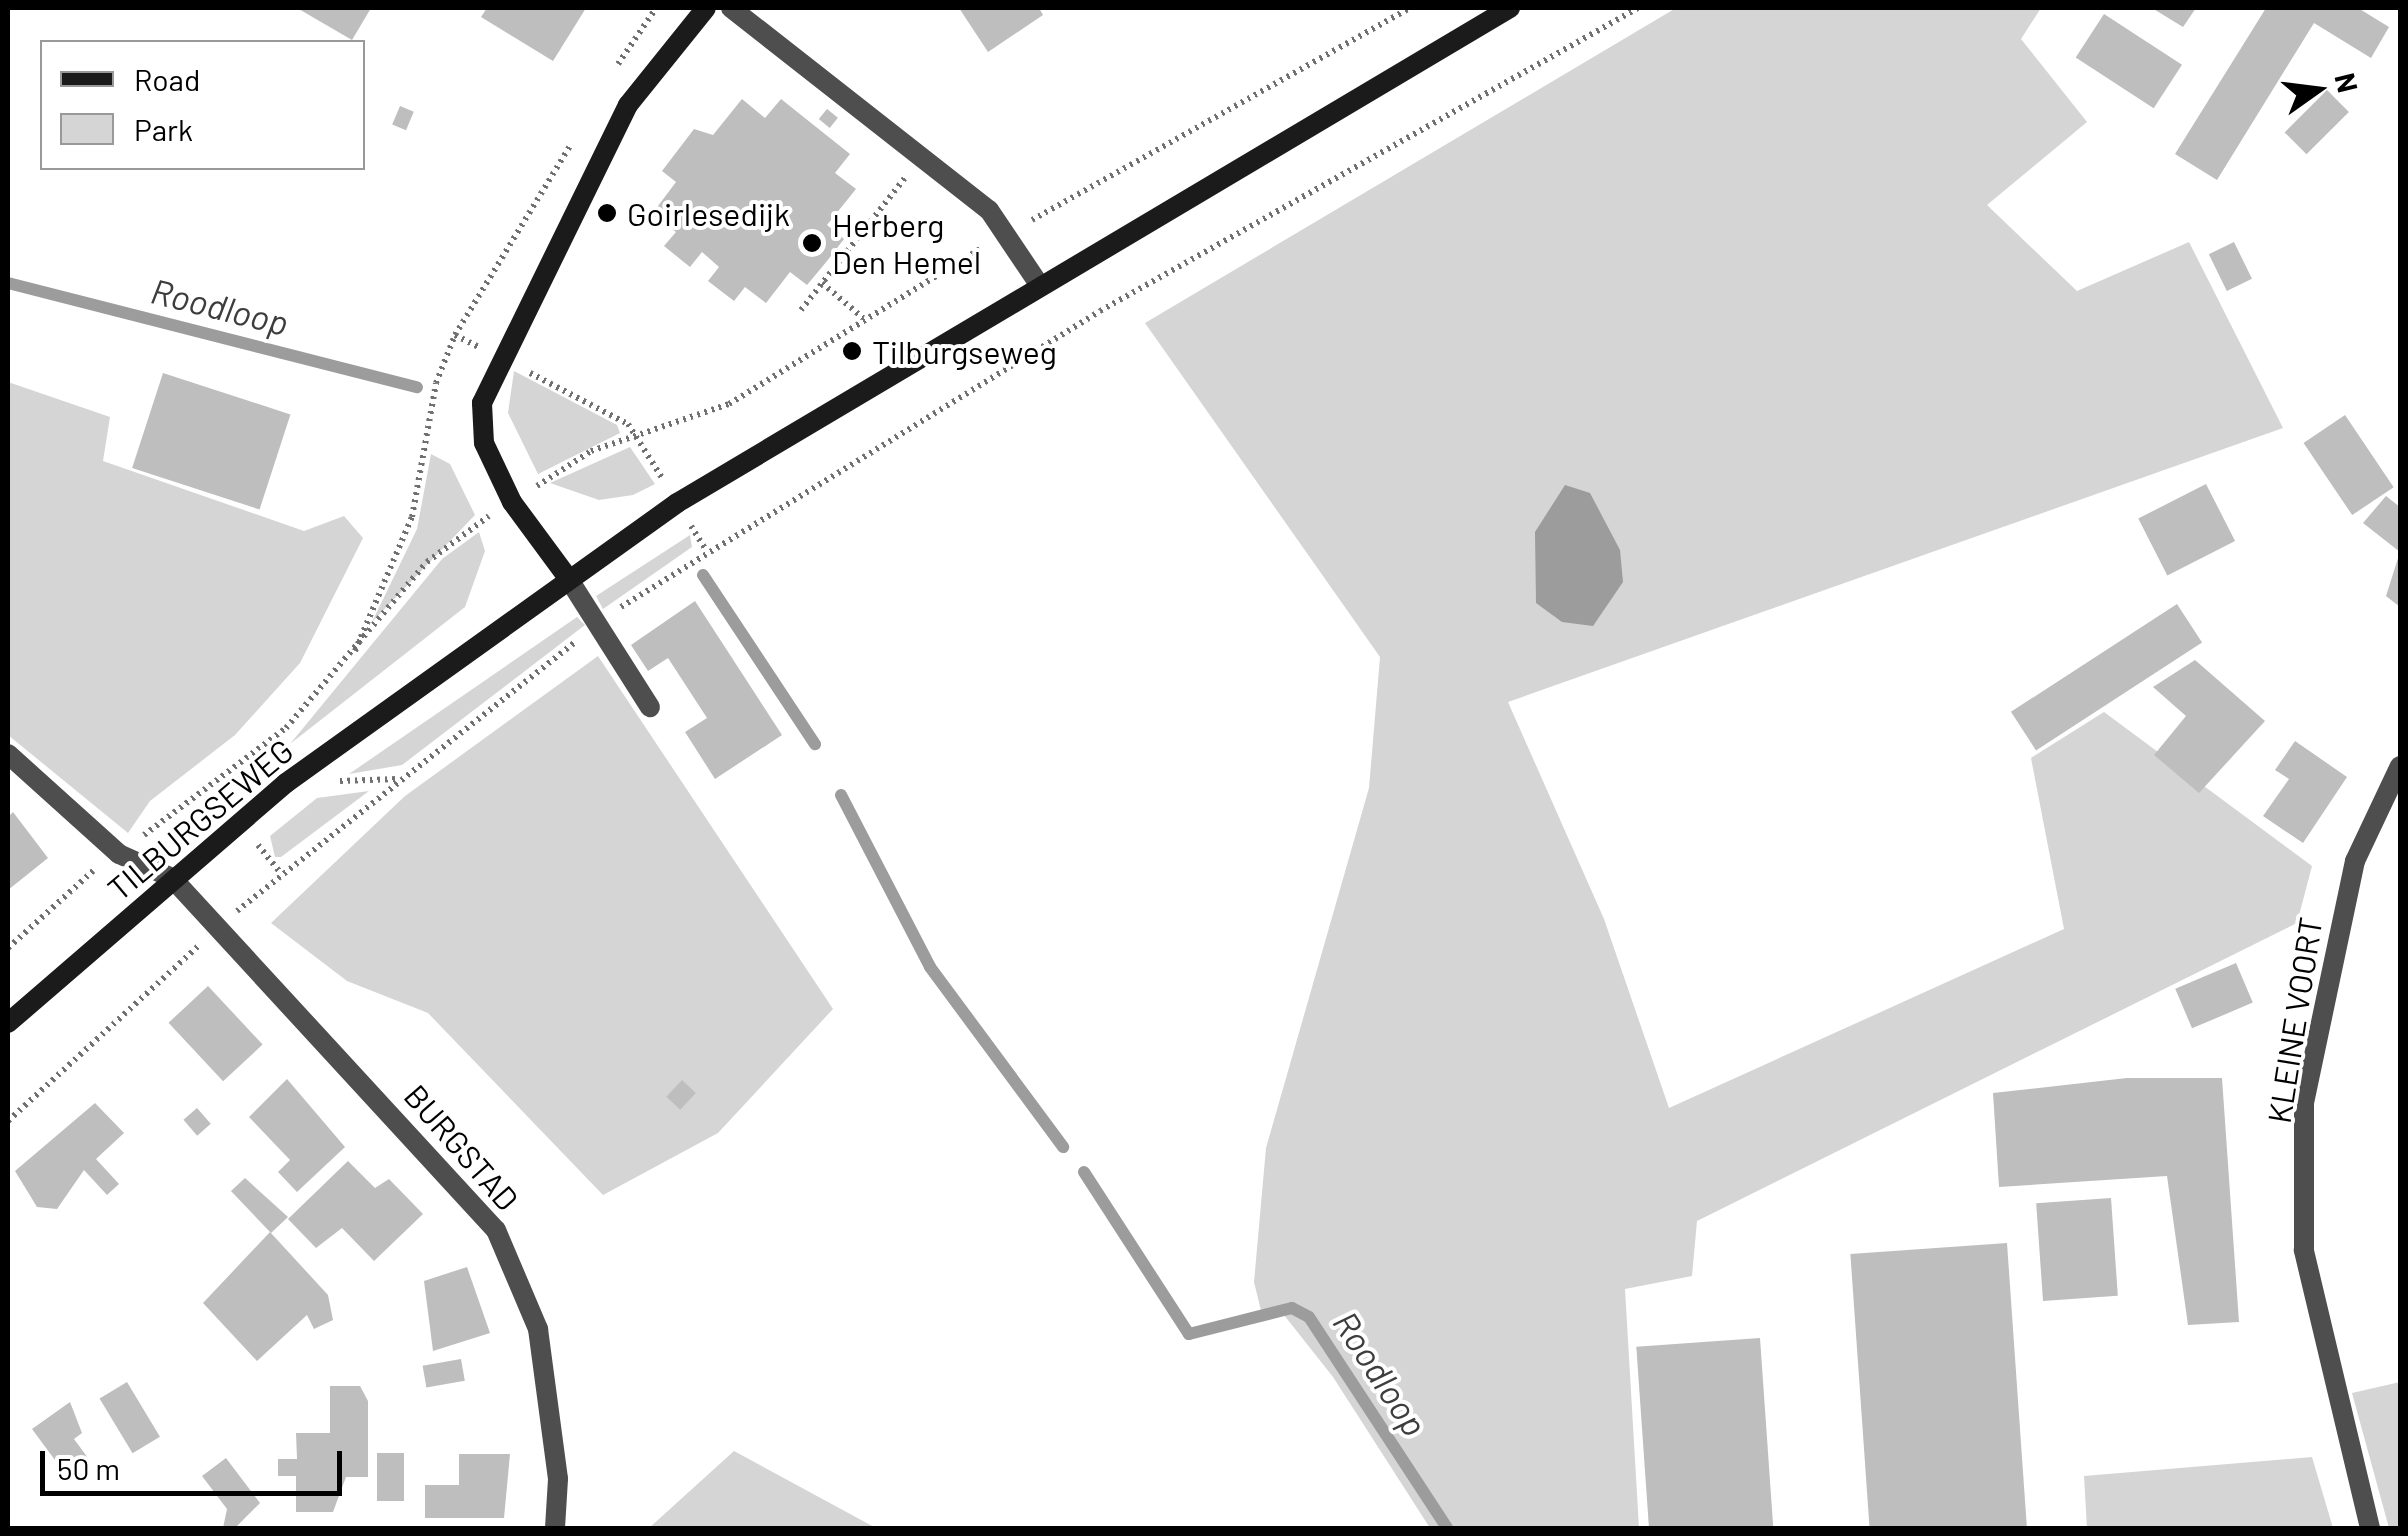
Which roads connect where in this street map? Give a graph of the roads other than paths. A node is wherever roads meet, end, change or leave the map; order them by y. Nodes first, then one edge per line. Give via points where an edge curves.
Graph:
1 (706, 8) edge
2 (732, 8) edge
3 (1510, 8) edge
4 (1038, 283) junction
5 (568, 578) junction
6 (650, 708) dead end
7 (8, 754) edge
8 (2400, 766) edge
9 (172, 878) junction
10 (8, 1023) edge
11 (555, 1528) edge
12 (2370, 1528) edge

1 - 5 street via 628,106 498,356 482,403 484,443 512,502
2 - 4 street via 922,157 1006,234
3 - 4 street, TILBURGSEWEG
4 - 5 street, TILBURGSEWEG
5 - 6 street
5 - 9 street, TILBURGSEWEG via 286,783
7 - 9 street via 119,854
8 - 12 street, KLEINE VOORT via 2355,860 2304,1103 2304,1250
9 - 10 street, TILBURGSEWEG
9 - 11 street, BURGSTAD via 496,1230 540,1344

